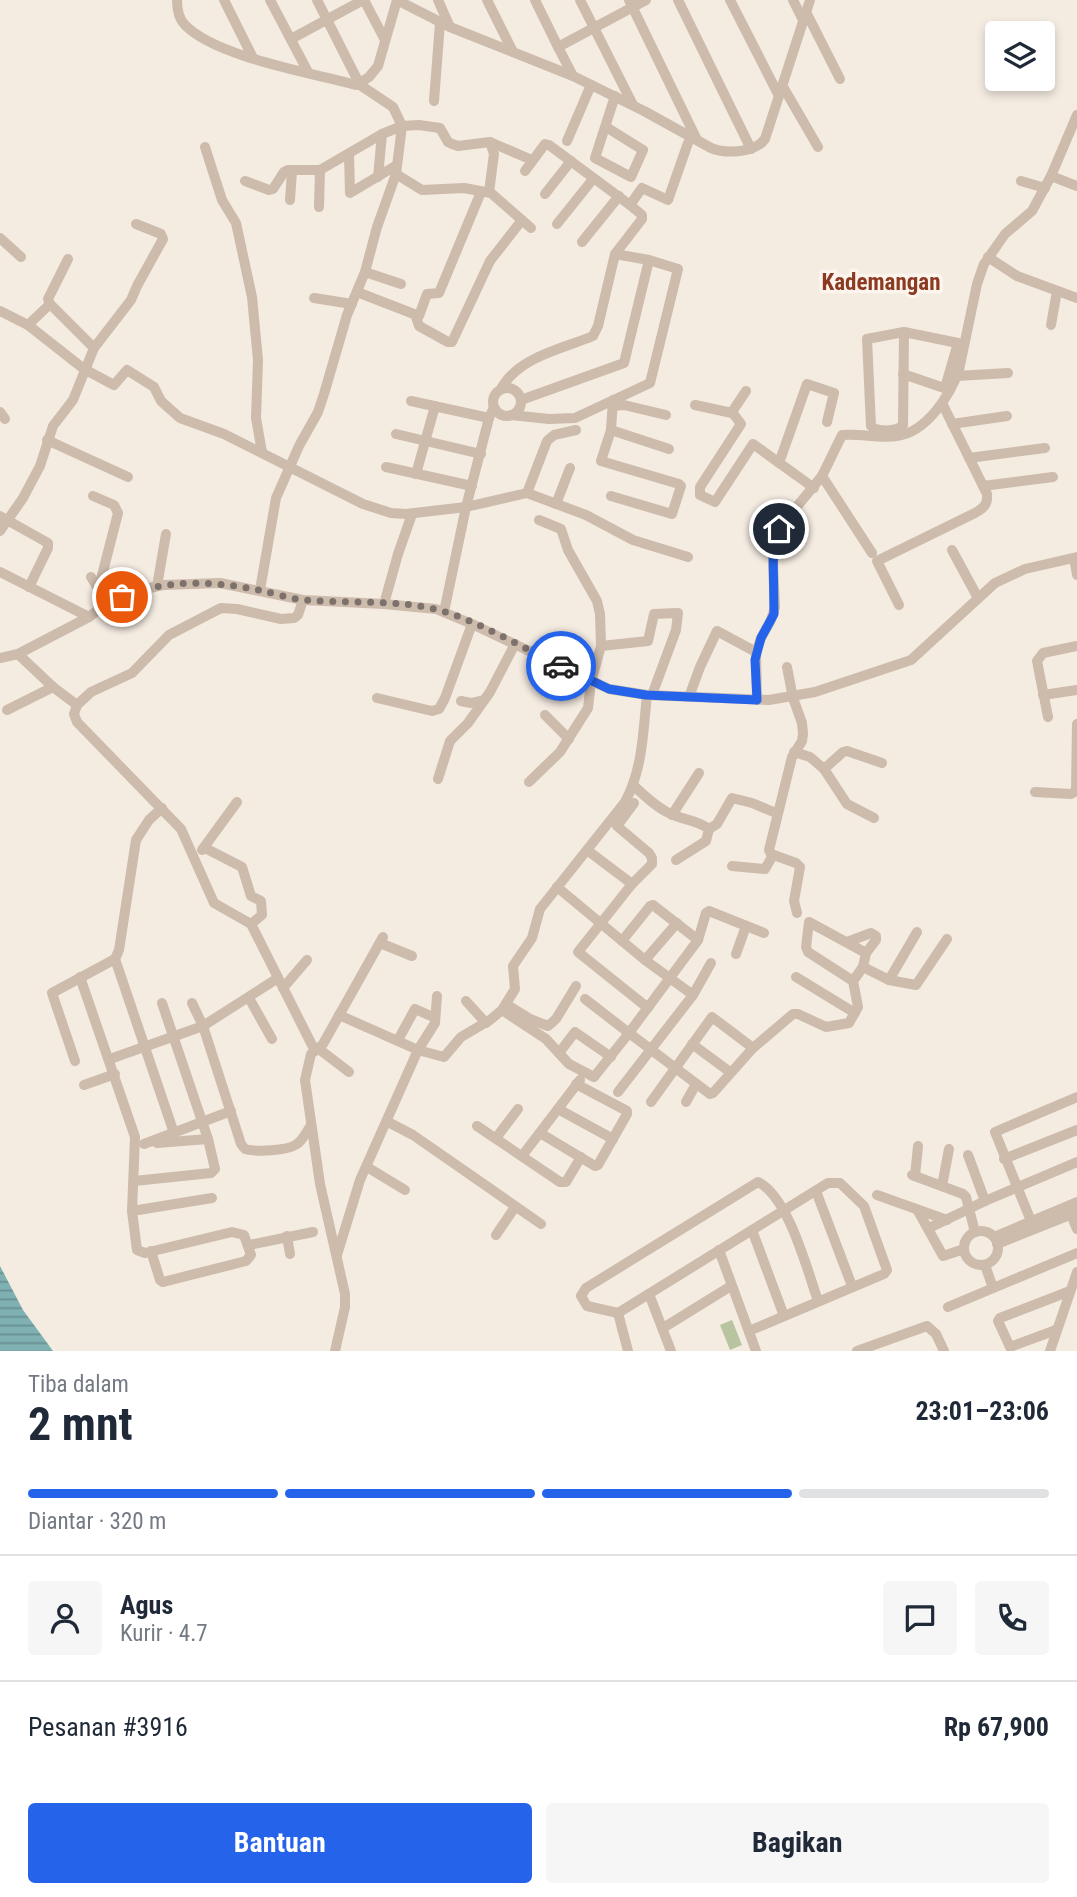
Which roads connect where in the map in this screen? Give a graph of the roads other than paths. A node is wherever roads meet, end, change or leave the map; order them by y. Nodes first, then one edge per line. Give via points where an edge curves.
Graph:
1 (177, 0) edge
2 (224, 0) edge
3 (270, 0) edge
4 (317, 0) edge
5 (363, 0) edge
6 (397, 0) edge
7 (438, 0) edge
8 (486, 0) edge
9 (535, 0) edge
10 (580, 0) edge
11 (646, 0) edge
12 (678, 0) edge
13 (730, 0) edge
14 (793, 0) edge
15 (810, 0) edge
16 (630, 4) edge
17 (805, 16) junction
18 (326, 18) junction
19 (445, 25) junction
20 (594, 28) junction
21 (291, 39) junction
22 (385, 40) junction
23 (558, 47) junction
24 (513, 52) junction
25 (253, 58) junction
26 (308, 72) junction
27 (573, 76) junction
28 (840, 79) dead end
29 (360, 85) junction
30 (591, 85) junction
31 (782, 85) junction
32 (615, 96) junction
33 (779, 96) junction
34 (434, 101) dead end
35 (633, 105) junction
36 (1076, 119) edge
37 (401, 121) junction
38 (606, 127) junction
39 (382, 134) junction
40 (567, 141) dead end
41 (490, 142) junction
42 (692, 142) junction
43 (205, 147) dead end
44 (818, 147) dead end
45 (751, 149) junction
46 (349, 154) junction
47 (532, 160) junction
48 (571, 161) junction
49 (320, 170) junction
50 (397, 170) junction
51 (292, 171) junction
52 (525, 171) dead end
53 (1051, 176) junction
54 (378, 177) junction
55 (593, 179) junction
56 (1021, 180) dead end
57 (245, 181) dead end
58 (1077, 186) edge
59 (1045, 188) junction
60 (485, 192) junction
61 (545, 194) dead end
62 (619, 196) junction
63 (290, 200) dead end
64 (630, 205) junction
65 (319, 207) dead end
66 (522, 220) junction
67 (136, 224) dead end
68 (556, 224) dead end
69 (531, 228) dead end
70 (0, 238) edge
71 (582, 242) dead end
72 (615, 254) junction
73 (21, 257) dead end
74 (988, 257) junction
75 (68, 259) dead end
76 (649, 260) junction
77 (365, 272) junction
78 (401, 284) dead end
79 (1056, 291) junction
80 (357, 292) junction
81 (314, 298) dead end
82 (1077, 298) edge
83 (50, 304) junction
84 (352, 304) junction
85 (0, 311) edge
86 (416, 317) junction
87 (28, 325) junction
88 (1051, 325) dead end
89 (904, 332) junction
90 (94, 348) junction
91 (84, 369) junction
92 (1009, 373) dead end
93 (903, 374) junction
94 (957, 376) junction
95 (501, 389) junction
96 (948, 389) junction
97 (746, 391) dead end
98 (521, 400) junction
99 (411, 401) dead end
100 (942, 402) junction
101 (613, 403) junction
102 (695, 405) dead end
103 (435, 406) junction
104 (494, 407) junction
105 (732, 413) junction
106 (511, 415) junction
107 (666, 415) dead end
108 (1007, 416) dead end
109 (489, 418) junction
110 (827, 422) dead end
111 (952, 424) junction
112 (576, 430) dead end
113 (611, 430) junction
114 (396, 434) dead end
115 (47, 440) junction
116 (426, 441) junction
117 (1045, 448) dead end
118 (669, 449) dead end
119 (262, 452) junction
120 (481, 454) junction
121 (969, 458) junction
122 (779, 463) junction
123 (386, 467) dead end
124 (289, 468) junction
125 (570, 468) dead end
126 (416, 474) junction
127 (822, 476) junction
128 (128, 477) dead end
129 (1053, 477) dead end
130 (472, 486) junction
131 (983, 486) junction
132 (814, 488) junction
133 (527, 492) junction
134 (93, 496) dead end
135 (611, 496) dead end
136 (556, 504) junction
137 (466, 507) junction
138 (412, 514) junction
139 (4, 518) edge
140 (539, 520) dead end
141 (0, 531) edge
142 (166, 534) dead end
143 (952, 550) dead end
144 (873, 553) dead end
145 (688, 557) dead end
146 (1075, 557) edge
147 (0, 572) edge
148 (1077, 575) edge
149 (91, 577) dead end
150 (157, 586) junction
151 (29, 587) junction
152 (99, 587) junction
153 (260, 590) junction
154 (978, 598) junction
155 (303, 600) junction
156 (107, 603) junction
157 (384, 604) junction
158 (899, 604) dead end
159 (444, 612) junction
160 (89, 617) junction
161 (472, 624) junction
162 (515, 644) junction
163 (601, 646) junction
164 (1077, 646) edge
165 (756, 652) junction
166 (18, 654) junction
167 (0, 658) edge
168 (787, 667) dead end
169 (592, 682) junction
170 (53, 687) junction
171 (1077, 690) edge
172 (649, 695) junction
173 (1043, 695) junction
174 (689, 697) junction
175 (377, 698) dead end
176 (793, 698) junction
177 (485, 699) junction
178 (757, 700) junction
179 (461, 701) dead end
180 (77, 705) junction
181 (7, 710) dead end
182 (545, 715) dead end
183 (1048, 717) dead end
184 (1077, 724) edge
185 (569, 739) junction
186 (794, 752) junction
187 (882, 764) dead end
188 (824, 769) junction
189 (699, 772) dead end
190 (438, 779) dead end
191 (529, 782) dead end
192 (634, 786) junction
193 (1035, 792) dead end
194 (237, 802) dead end
195 (634, 803) dead end
196 (162, 808) junction
197 (776, 813) junction
198 (672, 815) junction
199 (874, 817) dead end
200 (709, 830) junction
201 (205, 848) junction
202 (591, 853) dead end
203 (773, 855) junction
204 (194, 858) junction
205 (676, 860) dead end
206 (732, 866) dead end
207 (632, 884) junction
208 (557, 887) junction
209 (797, 913) dead end
210 (601, 923) junction
211 (677, 923) junction
212 (251, 924) junction
213 (746, 926) junction
214 (917, 932) dead end
215 (764, 933) dead end
216 (947, 939) dead end
217 (698, 940) junction
218 (622, 941) junction
219 (847, 942) junction
220 (866, 953) junction
221 (736, 954) dead end
222 (412, 956) dead end
223 (115, 959) junction
224 (307, 960) dead end
225 (645, 960) junction
226 (711, 963) dead end
227 (863, 967) junction
228 (80, 976) junction
229 (796, 977) dead end
230 (670, 978) junction
231 (889, 980) junction
232 (853, 981) junction
233 (281, 983) junction
234 (576, 986) dead end
235 (693, 995) junction
236 (437, 996) dead end
237 (249, 998) junction
238 (585, 999) dead end
239 (466, 1001) dead end
240 (162, 1003) dead end
241 (192, 1003) dead end
242 (504, 1007) junction
243 (648, 1008) junction
244 (855, 1013) junction
245 (339, 1016) junction
246 (431, 1016) dead end
247 (486, 1023) junction
248 (203, 1026) junction
249 (629, 1033) junction
250 (173, 1036) junction
251 (272, 1039) dead end
252 (398, 1040) junction
253 (692, 1044) junction
254 (144, 1047) junction
255 (753, 1048) junction
256 (650, 1049) junction
257 (317, 1050) junction
258 (418, 1050) junction
259 (559, 1053) junction
260 (611, 1057) junction
261 (110, 1059) junction
262 (75, 1061) dead end
263 (674, 1068) junction
264 (349, 1072) dead end
265 (730, 1072) junction
266 (115, 1074) junction
267 (584, 1074) junction
268 (576, 1084) junction
269 (696, 1084) junction
270 (84, 1085) dead end
271 (618, 1091) dead end
272 (1077, 1097) edge
273 (651, 1102) dead end
274 (686, 1102) dead end
275 (518, 1109) dead end
276 (558, 1109) junction
277 (230, 1111) junction
278 (388, 1122) junction
279 (203, 1123) junction
280 (312, 1125) junction
281 (477, 1126) dead end
282 (1077, 1130) edge
283 (174, 1133) junction
284 (540, 1133) junction
285 (496, 1138) junction
286 (208, 1139) junction
287 (613, 1139) junction
288 (140, 1145) junction
289 (918, 1146) dead end
290 (949, 1149) dead end
291 (968, 1155) dead end
292 (522, 1156) junction
293 (581, 1157) junction
294 (1004, 1159) junction
295 (1077, 1162) edge
296 (367, 1167) junction
297 (134, 1181) junction
298 (942, 1186) junction
299 (1016, 1188) junction
300 (405, 1190) dead end
301 (816, 1191) junction
302 (877, 1195) dead end
303 (212, 1198) dead end
304 (985, 1201) junction
305 (515, 1207) junction
306 (1073, 1209) edge
307 (785, 1210) junction
308 (968, 1210) junction
309 (132, 1211) junction
310 (918, 1211) junction
311 (947, 1220) junction
312 (1031, 1221) junction
313 (541, 1224) dead end
314 (929, 1228) junction
315 (1077, 1229) edge
316 (752, 1230) junction
317 (313, 1232) dead end
318 (975, 1232) junction
319 (496, 1235) dead end
320 (287, 1236) junction
321 (996, 1240) junction
322 (248, 1245) junction
323 (964, 1249) junction
324 (719, 1250) junction
325 (151, 1251) junction
326 (1077, 1253) edge
327 (290, 1254) dead end
328 (337, 1255) junction
329 (985, 1265) junction
330 (1077, 1272) edge
331 (731, 1286) junction
332 (852, 1286) junction
333 (993, 1288) junction
334 (1070, 1291) junction
335 (649, 1294) junction
336 (818, 1301) junction
337 (948, 1307) dead end
338 (618, 1313) junction
339 (784, 1316) junction
340 (663, 1328) junction
341 (1056, 1330) junction
342 (749, 1331) junction
343 (335, 1351) edge
344 (628, 1351) edge
345 (671, 1351) edge
346 (756, 1351) edge
347 (857, 1351) edge
348 (944, 1351) edge
349 (1050, 1351) edge

1 - 25 street via 179,16 195,33
2 - 25 street
3 - 21 street
4 - 18 street
5 - 18 street
5 - 22 street
6 - 19 street
6 - 22 street
7 - 19 street
8 - 24 street
9 - 23 street
10 - 20 street
11 - 16 street
12 - 45 street
13 - 33 street
14 - 17 street
15 - 17 street
16 - 20 street
16 - 42 street
17 - 28 street
17 - 31 street
18 - 21 street
18 - 29 street
19 - 24 street
19 - 34 street
20 - 23 street
20 - 35 street
21 - 26 street
22 - 29 street via 376,70
23 - 27 street
24 - 27 street
25 - 26 street
26 - 29 street
27 - 30 street
29 - 37 street via 393,107
30 - 32 street
30 - 40 street
31 - 33 street
31 - 44 street
32 - 35 street
32 - 38 street
33 - 45 street via 765,139
35 - 42 street
36 - 53 street
37 - 39 street
37 - 41 street via 435,126 448,142 458,146
37 - 50 street
38 - 38 street via 643,150 631,177 595,158
39 - 46 street
39 - 54 street
41 - 47 street
41 - 60 street via 494,154
42 - 45 street via 718,151
42 - 64 street via 668,201 642,188
43 - 119 street via 222,200 236,223 250,285 258,360 256,418
46 - 49 street
46 - 54 street via 350,193
47 - 48 street via 547,144
47 - 52 street
48 - 55 street
48 - 61 street
49 - 51 street
49 - 65 street
50 - 54 street
50 - 60 street via 422,190
50 - 77 street
51 - 57 street via 284,172 269,190
51 - 63 street
53 - 58 street
53 - 59 street
55 - 62 street
55 - 68 street
56 - 59 street
59 - 74 street via 1030,214 1005,234
60 - 66 street
60 - 86 street via 439,293 427,294
62 - 64 street
62 - 71 street
64 - 72 street via 642,219
66 - 69 street
66 - 86 street via 490,261 452,342 419,326
67 - 90 street via 163,239 131,300
70 - 73 street
72 - 76 street
72 - 95 street via 593,336 545,354 508,377
74 - 79 street via 1017,276
74 - 94 street via 977,284
75 - 83 street via 48,295
76 - 98 street via 624,363
76 - 101 street via 678,269 653,374 650,384
77 - 78 street
77 - 80 street
79 - 82 street
79 - 88 street
80 - 84 street
80 - 86 street
81 - 84 street
83 - 87 street
83 - 90 street
84 - 124 street via 318,412
85 - 87 street
87 - 91 street
89 - 93 street
89 - 93 street via 867,339 869,421 874,429 903,425
89 - 96 street via 959,344
90 - 91 street
91 - 115 street via 73,400
91 - 119 street via 114,385 127,370 154,387 175,415
92 - 94 street
93 - 96 street
94 - 96 street
95 - 98 street via 514,389
95 - 104 street via 494,397
96 - 100 street
97 - 105 street
98 - 106 street
99 - 103 street
100 - 111 street
100 - 127 street via 906,434 842,435
101 - 106 street via 568,419
101 - 107 street
101 - 113 street
102 - 105 street
103 - 109 street
103 - 116 street
104 - 106 street via 500,414
104 - 109 street
105 - 122 street via 741,424 700,487 700,495 715,502 752,444
108 - 111 street
109 - 120 street
110 - 122 street via 834,393 807,384
111 - 121 street
112 - 133 street via 547,441
113 - 118 street
113 - 135 street via 601,461 681,486 672,514
114 - 116 street
115 - 128 street
115 - 139 street via 23,498
116 - 120 street
116 - 126 street
117 - 121 street
119 - 124 street
120 - 130 street
121 - 131 street
122 - 132 street
123 - 126 street
124 - 138 street via 363,504
124 - 153 street via 276,498
125 - 136 street
126 - 130 street
127 - 132 street
127 - 144 street
129 - 131 street
130 - 137 street
131 - 158 street via 987,498 982,509 877,561
132 - 165 street via 775,538 774,614
133 - 136 street
133 - 137 street
134 - 152 street via 114,505 118,513
136 - 145 street via 634,540
137 - 138 street
137 - 159 street
138 - 157 street
139 - 141 street
139 - 151 street via 48,543
140 - 163 street via 561,529 600,614
142 - 150 street
143 - 154 street
146 - 148 street
146 - 154 street via 1008,576
147 - 151 street
149 - 152 street
150 - 153 street via 220,583
150 - 156 street
151 - 160 street
152 - 156 street
153 - 155 street
154 - 176 street via 911,660
155 - 157 street
155 - 180 street via 298,615 287,619 221,608 169,635 132,673 91,692
156 - 160 street
157 - 159 street
159 - 161 street
160 - 166 street
161 - 162 street
161 - 175 street via 439,709
162 - 169 street
162 - 177 street
163 - 169 street
163 - 172 street via 648,641 654,614 678,613 676,631
164 - 173 street via 1040,656 1037,668
165 - 174 street via 718,631
165 - 178 street
166 - 167 street
166 - 170 street
168 - 176 street
169 - 172 street
169 - 185 street via 588,708
170 - 180 street
170 - 181 street
171 - 173 street
172 - 174 street
172 - 192 street
173 - 183 street
174 - 178 street
176 - 178 street
176 - 186 street via 803,734
177 - 179 street
177 - 190 street via 450,741
180 - 196 street via 77,722
182 - 185 street
184 - 193 street via 1076,791
185 - 191 street
186 - 188 street via 810,757
186 - 197 street
187 - 188 street via 848,751
188 - 199 street via 847,804
189 - 198 street
192 - 198 street
192 - 208 street
194 - 201 street
195 - 207 street via 617,826 653,861
196 - 204 street via 181,829
196 - 223 street via 136,840
197 - 200 street via 732,798
197 - 203 street via 768,850
198 - 200 street
200 - 205 street via 706,841
201 - 204 street
201 - 212 street via 242,867 251,896 261,901 262,915
202 - 207 street
203 - 206 street via 765,869
203 - 209 street via 800,867 794,901
204 - 212 street via 214,903
207 - 210 street
208 - 210 street
208 - 242 street via 540,909 532,938 513,966 515,989
210 - 218 street
210 - 243 street via 578,954
211 - 217 street
211 - 218 street via 650,906
211 - 225 street
212 - 233 street
213 - 215 street
213 - 217 street via 708,911
213 - 221 street
214 - 231 street
216 - 231 street via 916,985
217 - 230 street
218 - 225 street
219 - 220 street
219 - 220 street via 873,934 876,940
219 - 232 street via 809,922 808,952
220 - 227 street
222 - 245 street via 381,940
223 - 228 street
223 - 254 street
224 - 233 street
225 - 230 street
226 - 235 street
227 - 231 street
227 - 232 street
228 - 261 street
228 - 262 street via 52,993
229 - 244 street
230 - 235 street
230 - 243 street
232 - 244 street
233 - 237 street
233 - 257 street
234 - 242 street via 548,1027
235 - 256 street
236 - 258 street via 435,1023
237 - 248 street
237 - 251 street
238 - 249 street
239 - 247 street
240 - 250 street
241 - 248 street
242 - 247 street
242 - 259 street
243 - 249 street
244 - 255 street via 849,1023 828,1027 793,1014
245 - 252 street
245 - 257 street
246 - 252 street via 415,1009
247 - 258 street via 461,1037 444,1057
248 - 250 street
248 - 277 street
249 - 256 street
249 - 260 street
250 - 254 street
250 - 279 street
252 - 258 street
253 - 255 street via 712,1017
253 - 263 street
253 - 265 street
254 - 261 street
254 - 283 street
255 - 265 street
256 - 263 street
256 - 271 street
257 - 264 street
257 - 280 street via 307,1062 305,1080
258 - 278 street
259 - 260 street via 575,1032
259 - 267 street
260 - 267 street via 594,1077
261 - 266 street
263 - 269 street
263 - 273 street
265 - 269 street via 713,1093
266 - 270 street
266 - 288 street
267 - 268 street
268 - 276 street
268 - 287 street via 626,1111 627,1118
269 - 274 street
272 - 294 street via 997,1129 995,1137
275 - 285 street
276 - 284 street
276 - 287 street
277 - 279 street
277 - 280 street via 241,1144 248,1150 297,1144
278 - 296 street
278 - 305 street
279 - 283 street
279 - 286 street
280 - 328 street
281 - 285 street
282 - 294 street
283 - 288 street
284 - 292 street
284 - 293 street
285 - 292 street
286 - 288 street
286 - 297 street via 214,1172
287 - 293 street via 598,1165
288 - 297 street
289 - 298 street via 914,1175
290 - 298 street
291 - 304 street
292 - 293 street via 564,1183
294 - 299 street
295 - 299 street
296 - 300 street
296 - 328 street
297 - 309 street
298 - 308 street via 966,1197
299 - 304 street
299 - 312 street
301 - 307 street
301 - 332 street
301 - 332 street via 828,1183 840,1183 864,1206 869,1218 887,1270
302 - 310 street
303 - 309 street
304 - 308 street
305 - 313 street
305 - 319 street
306 - 312 street
306 - 315 street
306 - 321 street
307 - 316 street
307 - 336 street
307 - 338 street via 758,1182 581,1293 587,1306
308 - 311 street
308 - 318 street
309 - 325 street via 137,1250
310 - 311 street
310 - 314 street
311 - 314 street
312 - 321 street
314 - 323 street via 943,1256
316 - 324 street
316 - 339 street
317 - 320 street
318 - 321 street via 988,1232
318 - 323 street via 967,1237
320 - 322 street
320 - 327 street
321 - 329 street via 998,1251
322 - 325 street via 244,1235 227,1232
322 - 325 street via 251,1255 246,1261 163,1282
323 - 329 street via 973,1264
324 - 331 street
324 - 335 street
326 - 333 street
328 - 343 street via 346,1300
329 - 333 street
330 - 334 street
331 - 340 street
331 - 342 street
332 - 336 street
333 - 337 street
334 - 341 street
334 - 341 street via 998,1321 1011,1347
335 - 338 street
335 - 340 street
336 - 339 street
338 - 344 street
339 - 342 street
340 - 345 street
341 - 349 street
342 - 346 street
347 - 348 street via 928,1326

